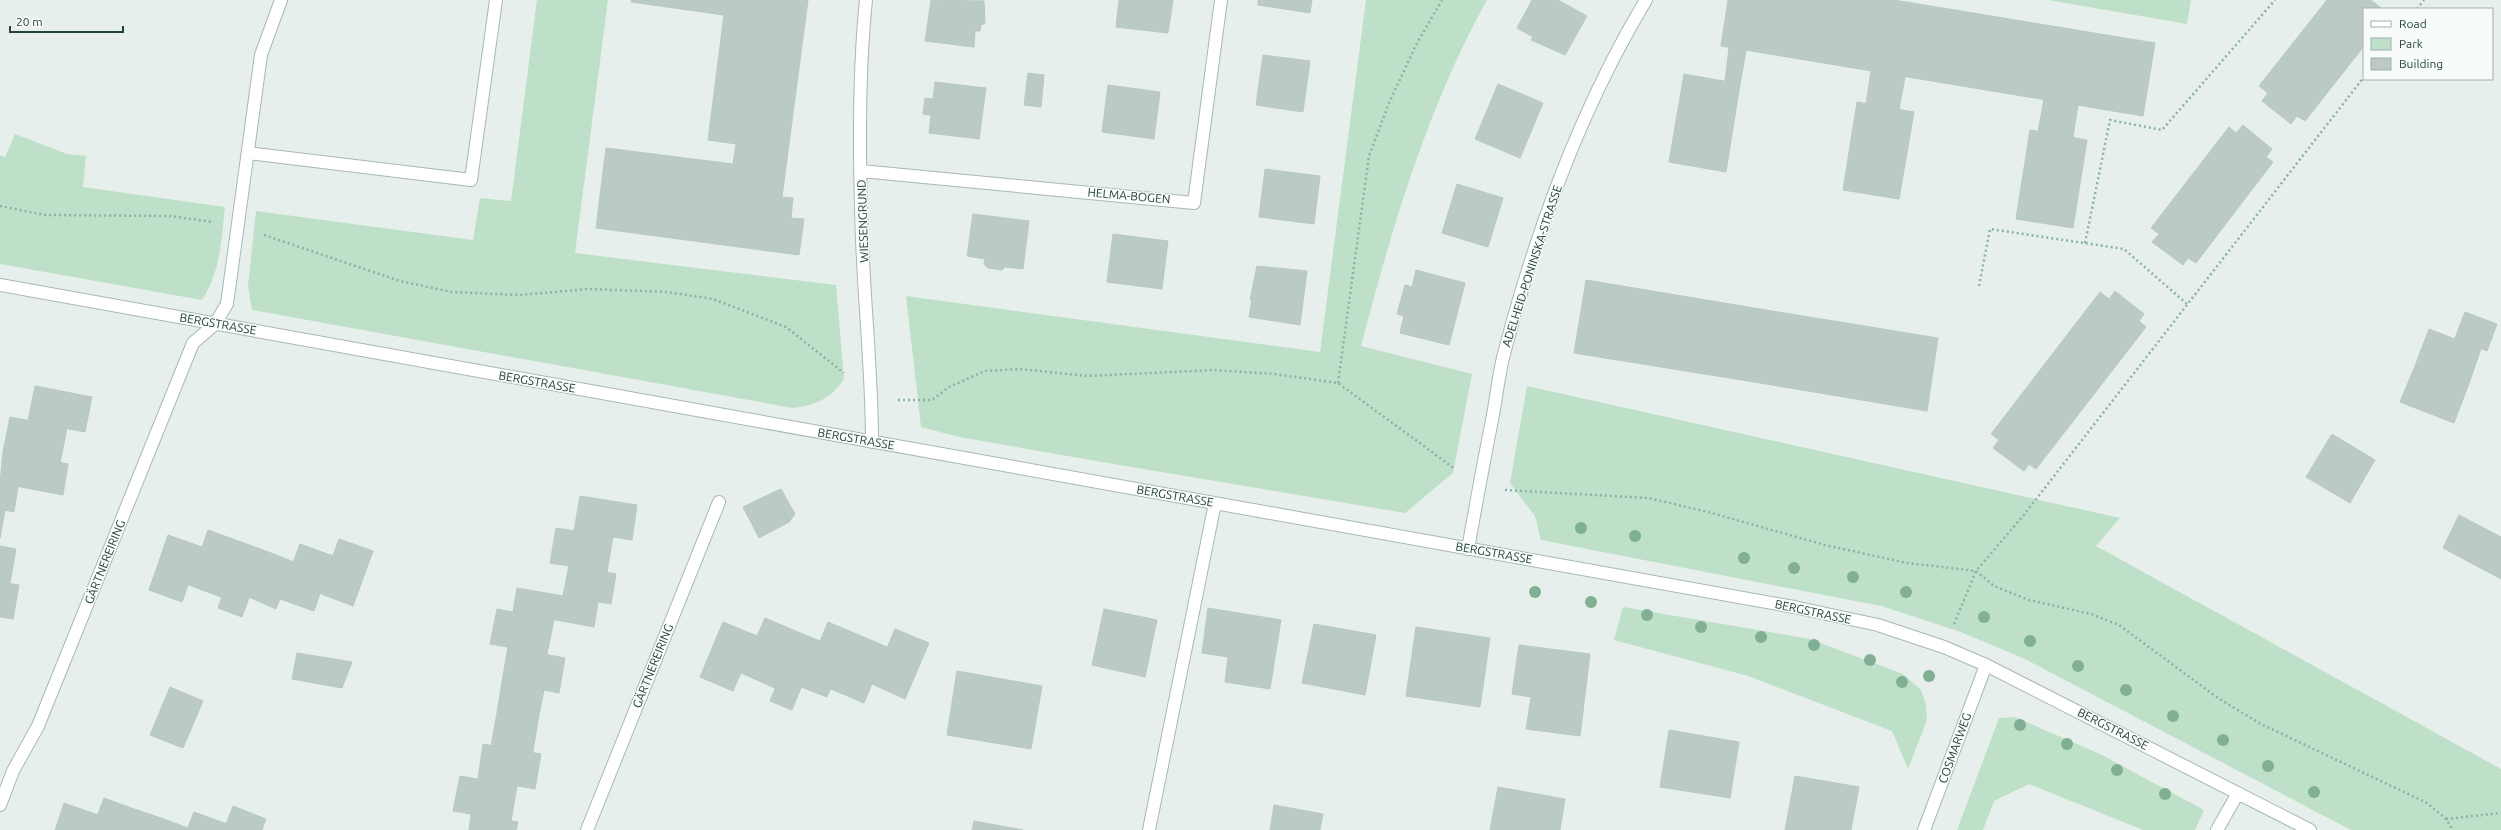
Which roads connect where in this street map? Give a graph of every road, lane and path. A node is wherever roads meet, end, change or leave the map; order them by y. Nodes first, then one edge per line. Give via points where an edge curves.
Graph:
1 (281, 0) edge
2 (496, 0) edge
3 (866, 0) edge
4 (1221, 0) edge
5 (1442, 0) edge
6 (1646, 0) edge
7 (2275, 0) edge
8 (2424, 0) edge
9 (2418, 8) edge
10 (2363, 78) edge
11 (248, 153) junction
12 (861, 171) junction
13 (0, 206) edge
14 (238, 227) junction
15 (2085, 243) junction
16 (0, 285) edge
17 (1979, 286) dead end
18 (2187, 304) junction
19 (215, 324) junction
20 (847, 375) dead end
21 (1338, 383) junction
22 (895, 400) dead end
23 (872, 442) junction
24 (1479, 486) junction
25 (720, 502) dead end
26 (1215, 503) junction
27 (1468, 549) junction
28 (1976, 571) junction
29 (1952, 629) dead end
30 (1986, 665) junction
31 (2238, 793) junction
32 (0, 805) edge
33 (2501, 813) edge
34 (2446, 819) junction
35 (586, 830) edge
36 (1149, 830) edge
37 (1924, 830) edge
38 (2217, 830) edge
39 (2310, 830) edge
40 (2453, 830) edge

1 - 11 street, GÄRTNEREIRING via 261,55
2 - 11 street via 471,180
3 - 12 street, WIESENGRUND via 860,56
4 - 12 street, HELMA-BOGEN via 1194,202
5 - 21 path via 1416,45 1369,156
6 - 24 street, ADELHEID-PONINSKA-STRASSE via 1623,38 1583,120 1549,207 1505,351
7 - 15 path via 2162,130 2110,120
8 - 9 path
10 - 18 path
11 - 14 street, GÄRTNEREIRING
12 - 23 street, WIESENGRUND via 872,388
13 - 14 path via 45,215 171,216
14 - 19 street, GÄRTNEREIRING via 227,304
14 - 20 path via 400,281 452,292 519,295 589,289 667,292 713,299 786,327
15 - 17 path via 1990,229
15 - 18 path via 2124,249
16 - 19 street, BERGSTRASSE
18 - 28 path via 2023,516
19 - 23 street, BERGSTRASSE
19 - 32 street, GÄRTNEREIRING via 193,343 38,726 13,771
21 - 22 path via 1274,374 1214,370 1087,376 1020,369 985,371 949,387 932,400
21 - 24 path
23 - 26 street, BERGSTRASSE
24 - 27 street, ADELHEID-PONINSKA-STRASSE
24 - 28 path via 1510,491 1648,498 1907,563
25 - 35 street, GÄRTNEREIRING
26 - 27 street, BERGSTRASSE
26 - 36 street
27 - 30 street, BERGSTRASSE via 1794,607 1878,625 1944,647
28 - 29 path
28 - 34 path via 1994,586 2029,600 2091,614 2119,625 2218,698 2258,723 2427,803
30 - 31 street, BERGSTRASSE
30 - 37 street, COSMARWEG
31 - 38 street
31 - 39 street, BERGSTRASSE
33 - 34 path
34 - 40 path

